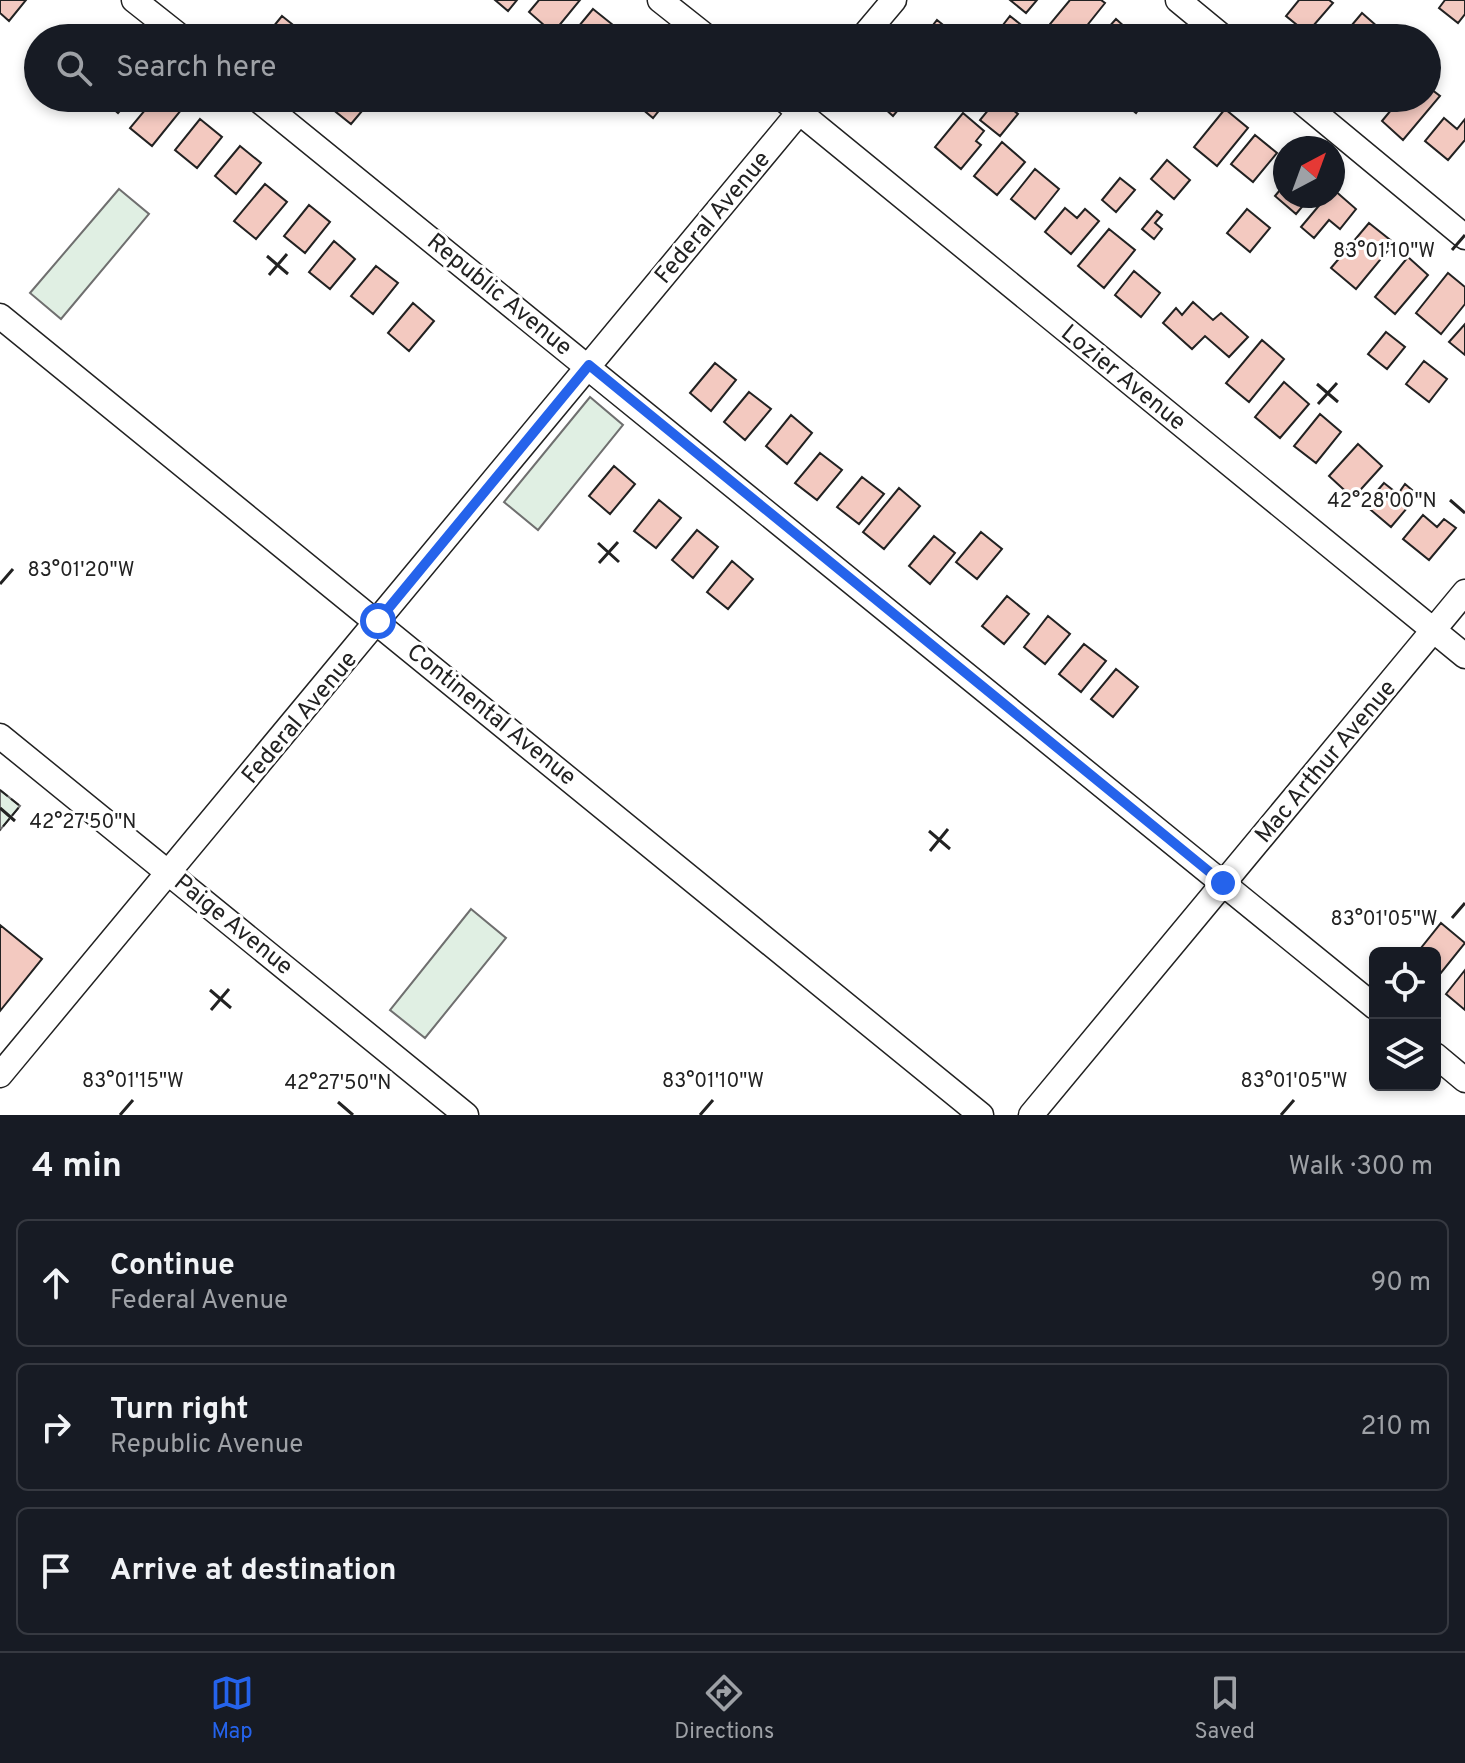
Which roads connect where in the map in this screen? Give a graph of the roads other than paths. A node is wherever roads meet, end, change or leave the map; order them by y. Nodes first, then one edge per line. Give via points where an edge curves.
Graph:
1 (134, 0) edge
2 (660, 0) edge
3 (894, 0) edge
4 (1178, 0) edge
5 (164, 24) edge
6 (690, 24) edge
7 (874, 24) edge
8 (1207, 24) edge
9 (273, 112) edge
10 (790, 112) edge
11 (808, 112) edge
12 (1314, 112) edge
13 (1465, 237) edge
14 (0, 316) edge
15 (589, 365) junction
16 (1465, 592) edge
17 (378, 621) junction
18 (1434, 631) junction
19 (1465, 656) edge
20 (0, 736) edge
21 (171, 873) junction
22 (1223, 883) junction
23 (1369, 1002) edge
24 (1441, 1060) edge
25 (0, 1075) edge
26 (1465, 1080) edge
27 (466, 1115) edge
28 (981, 1115) edge
29 (1031, 1115) edge

1 - 5 street
2 - 6 street
3 - 7 street
4 - 8 street
9 - 15 street, Republic Avenue
10 - 15 street, Federal Avenue
11 - 18 street, Lozier Avenue
12 - 13 street
14 - 17 street, Continental Avenue
15 - 17 street, Federal Avenue
15 - 22 street, Republic Avenue
16 - 18 street, Mac Arthur Avenue
17 - 21 street, Federal Avenue
17 - 28 street, Continental Avenue
18 - 19 street, Lozier Avenue
18 - 22 street, Mac Arthur Avenue
20 - 21 street, Paige Avenue
21 - 25 street, Federal Avenue
21 - 27 street, Paige Avenue
22 - 23 street, Republic Avenue
22 - 29 street, Mac Arthur Avenue
24 - 26 street

